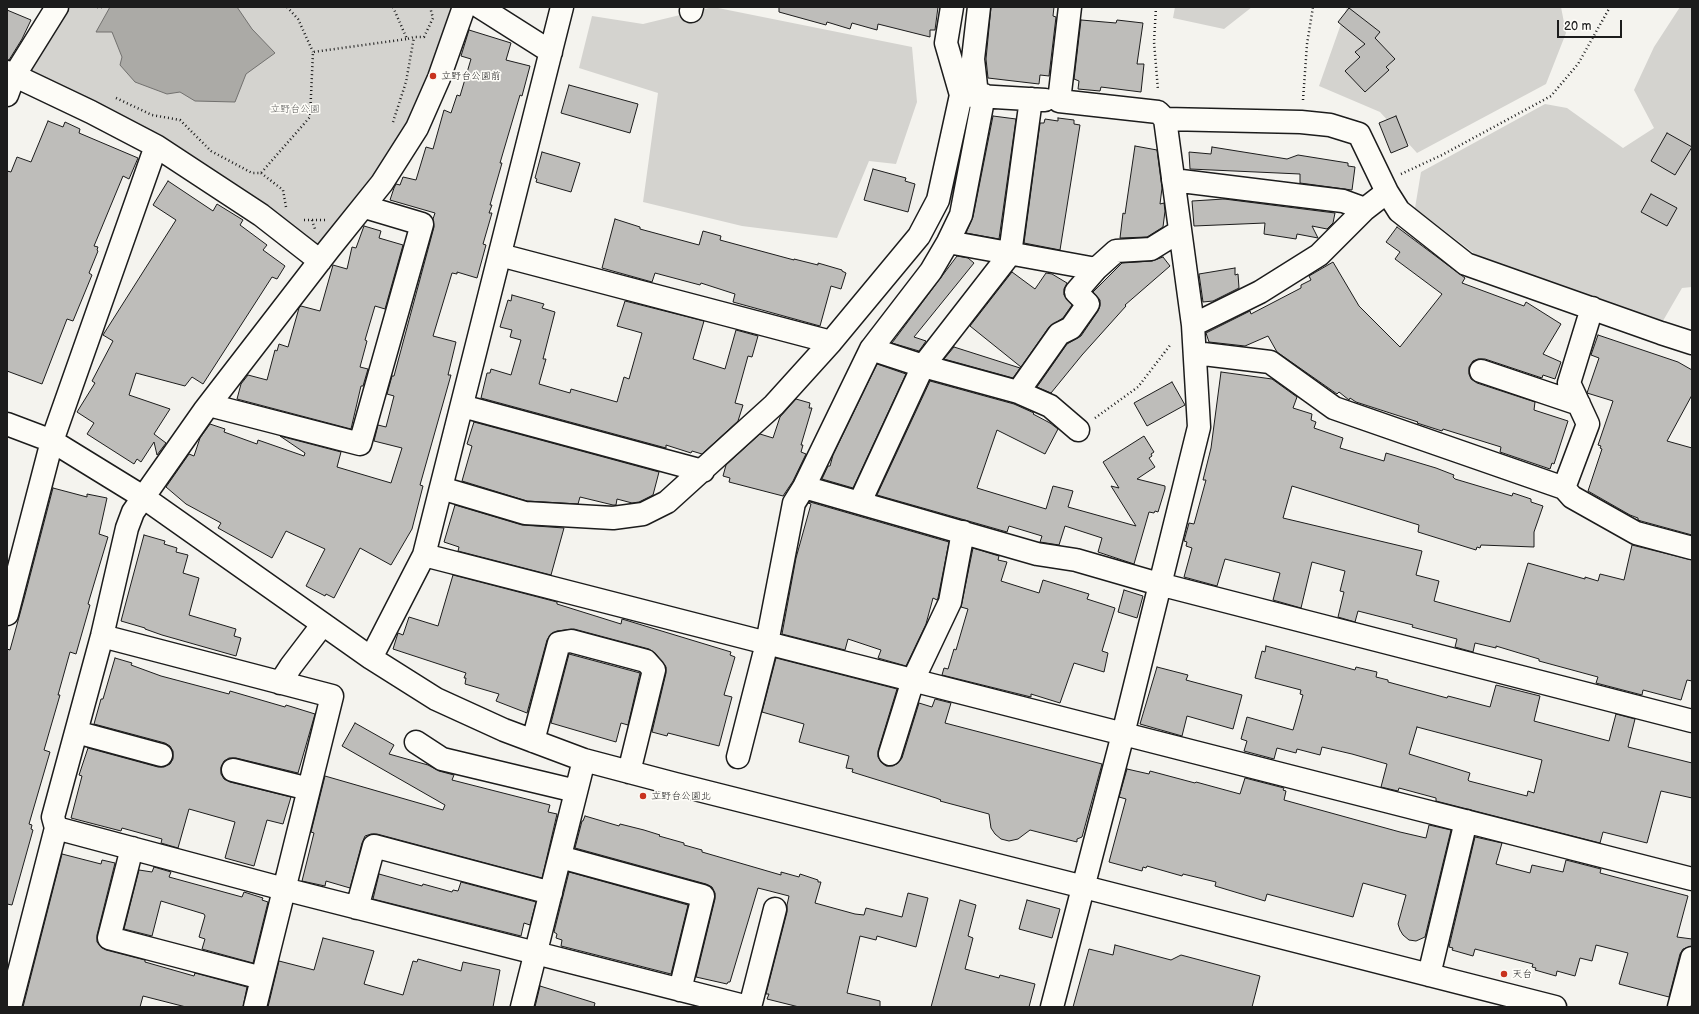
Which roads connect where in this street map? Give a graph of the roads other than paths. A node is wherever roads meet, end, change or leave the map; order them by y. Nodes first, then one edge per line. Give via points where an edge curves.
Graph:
1 (57, 7) edge
2 (464, 7) edge
3 (480, 7) edge
4 (562, 7) edge
5 (952, 7) edge
6 (979, 7) edge
7 (1070, 7) edge
8 (551, 52) junction
9 (9, 81) edge
10 (974, 95) junction
11 (1031, 99) junction
12 (1059, 101) junction
13 (1162, 116) junction
14 (156, 146) junction
15 (1173, 180) junction
16 (1385, 187) junction
17 (365, 207) junction
18 (1365, 209) junction
19 (1180, 231) junction
20 (948, 242) junction
21 (1010, 254) junction
22 (500, 255) junction
23 (320, 261) junction
24 (1096, 269) junction
25 (1592, 308) junction
26 (1192, 325) junction
27 (831, 342) junction
28 (1692, 343) edge
29 (871, 349) junction
30 (1195, 353) junction
31 (923, 366) junction
32 (1480, 371) dead end
33 (1018, 392) junction
34 (1579, 404) junction
35 (208, 406) junction
36 (462, 406) junction
37 (7, 424) edge
38 (1078, 430) road end
39 (52, 441) junction
40 (702, 471) junction
41 (804, 487) junction
42 (441, 488) junction
43 (1564, 488) junction
44 (143, 497) junction
45 (860, 502) junction
46 (964, 532) junction
47 (1692, 548) edge
48 (424, 555) junction
49 (1160, 584) junction
50 (7, 614) edge
51 (323, 624) junction
52 (102, 636) junction
53 (767, 643) junction
54 (371, 658) junction
55 (913, 680) junction
56 (280, 683) junction
57 (1692, 721) edge
58 (76, 732) junction
59 (1123, 734) junction
60 (533, 741) junction
61 (416, 742) dead end
62 (890, 754) dead end
63 (161, 755) dead end
64 (738, 758) dead end
65 (584, 760) junction
66 (233, 770) dead end
67 (629, 772) junction
68 (309, 789) junction
69 (576, 790) junction
70 (1466, 821) junction
71 (56, 828) junction
72 (132, 848) junction
73 (560, 857) junction
74 (1692, 879) edge
75 (1084, 886) junction
76 (284, 889) junction
77 (551, 893) junction
78 (357, 908) junction
79 (775, 909) dead end
80 (536, 954) junction
81 (1692, 958) edge
82 (1429, 975) junction
83 (262, 978) junction
84 (680, 990) junction
85 (10, 1007) edge
86 (255, 1007) edge
87 (522, 1007) edge
88 (749, 1007) edge
89 (1052, 1007) edge
90 (1555, 1007) edge
91 (1679, 1007) edge

1 - 9 street
2 - 17 street via 439,78 417,128
3 - 8 street
4 - 8 street
5 - 10 street via 946,43
6 - 10 street via 972,59
7 - 12 street
8 - 22 street
9 - 14 street via 91,112
10 - 11 street
10 - 20 street via 960,215
10 - 27 street via 938,200 919,236
11 - 12 street
11 - 21 street
12 - 13 street
13 - 15 street
13 - 16 street via 1301,122 1330,125 1359,134
14 - 23 street via 261,215
14 - 39 street
15 - 18 street via 1343,201
15 - 19 street
16 - 18 street
16 - 25 street via 1399,211 1466,264
17 - 23 street
17 - 35 street via 422,224 360,444
18 - 26 street via 1319,255 1260,292
19 - 24 street via 1151,249 1116,251
19 - 26 street
20 - 21 street
20 - 29 street via 931,271
21 - 24 street
21 - 31 street
22 - 27 street
22 - 36 street
23 - 35 street
24 - 33 street via 1076,292 1088,304 1071,328 1059,334
25 - 28 street
25 - 34 street via 1569,383
26 - 30 street
27 - 40 street via 774,405
29 - 31 street
29 - 41 street
30 - 43 street via 1270,362 1334,408
30 - 49 street via 1199,427
31 - 33 street
31 - 45 street
32 - 34 street
33 - 38 street via 1050,406
34 - 43 street via 1588,424
35 - 44 street
36 - 40 street
36 - 42 street
37 - 39 street
39 - 44 street
39 - 50 street
40 - 42 street via 666,502 642,514 613,518 525,513
41 - 45 street
41 - 53 street via 794,503
42 - 48 street
43 - 47 street via 1572,497 1636,533
44 - 51 street
44 - 52 street via 133,512 127,528
45 - 46 street
46 - 49 street via 1037,554 1076,560
46 - 55 street via 950,602
48 - 53 street
48 - 54 street
49 - 57 street
49 - 59 street
51 - 54 street
51 - 56 street
52 - 56 street
52 - 58 street
53 - 55 street
53 - 64 street
54 - 60 street via 436,699
55 - 59 street
55 - 62 street
56 - 68 street via 332,696
58 - 63 street
58 - 71 street via 53,817
59 - 70 street
59 - 75 street
60 - 65 street
60 - 67 street via 558,643 571,640 646,661 654,670
61 - 69 street via 442,759
65 - 67 street
65 - 69 street
66 - 68 street
67 - 75 street
68 - 76 street
69 - 73 street
70 - 74 street
70 - 82 street
71 - 72 street
71 - 85 street
72 - 76 street
72 - 83 street via 110,938
73 - 77 street
73 - 84 street via 703,896
75 - 82 street
75 - 89 street
76 - 78 street
76 - 83 street
77 - 78 street via 374,846
77 - 80 street
78 - 80 street
79 - 88 street
80 - 84 street
80 - 87 street
81 - 91 street
82 - 90 street
83 - 86 street
84 - 88 street

